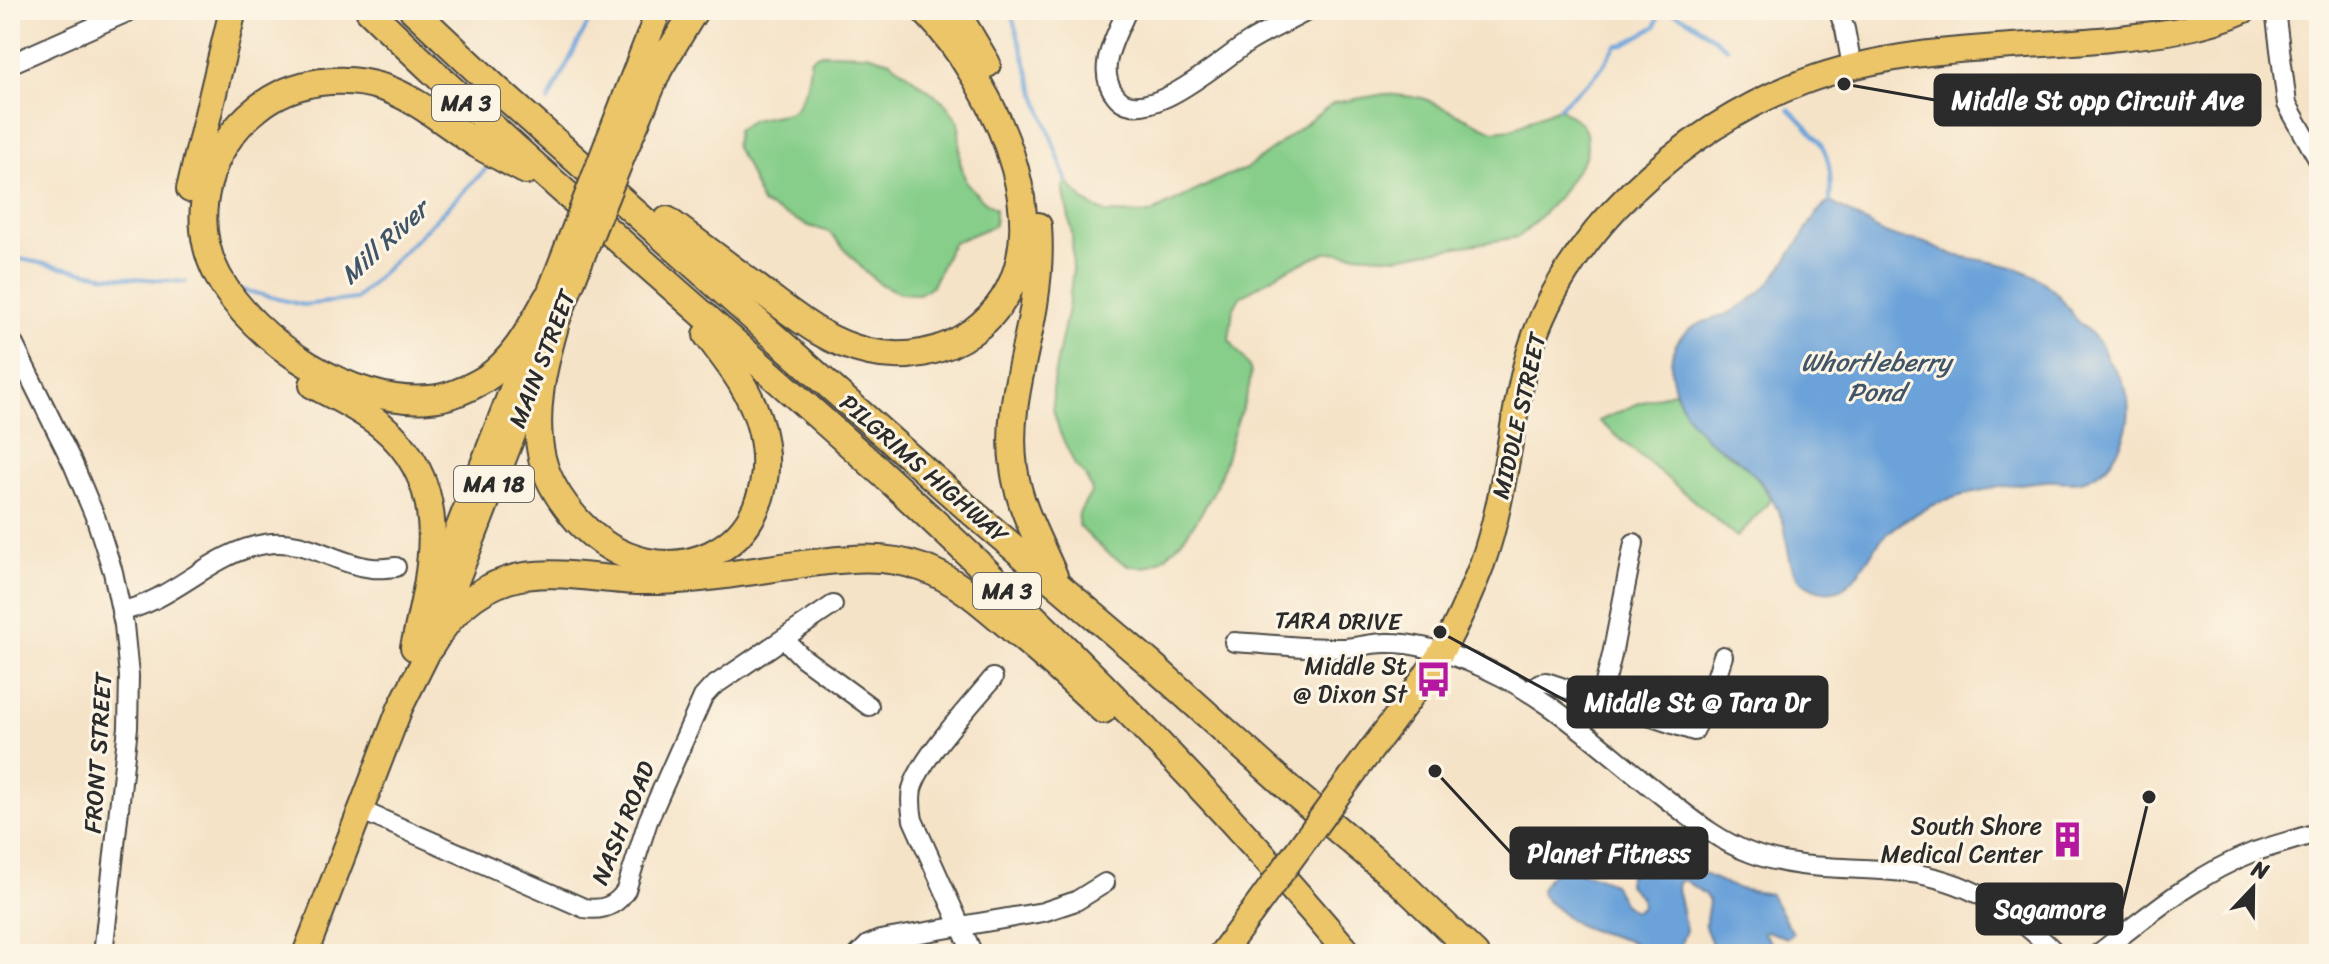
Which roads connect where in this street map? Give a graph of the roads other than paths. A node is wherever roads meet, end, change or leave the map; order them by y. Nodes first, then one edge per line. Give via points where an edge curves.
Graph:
1 (132, 10) edge
2 (233, 10) edge
3 (369, 10) edge
4 (413, 10) edge
5 (659, 10) edge
6 (685, 10) edge
7 (695, 10) edge
8 (924, 10) edge
9 (955, 10) edge
10 (1127, 10) edge
11 (1309, 10) edge
12 (2245, 10) edge
13 (2275, 10) edge
14 (1840, 11) edge
15 (10, 64) edge
16 (1852, 66) junction
17 (660, 67) junction
18 (500, 92) junction
19 (615, 148) junction
20 (2319, 161) edge
21 (567, 194) junction
22 (575, 251) junction
23 (638, 257) junction
24 (547, 298) junction
25 (555, 326) junction
26 (10, 337) edge
27 (1634, 543) dead end
28 (396, 567) dead end
29 (1057, 583) junction
30 (833, 605) dead end
31 (121, 611) junction
32 (784, 639) junction
33 (1234, 642) dead end
34 (422, 646) junction
35 (1441, 652) junction
36 (1723, 656) dead end
37 (993, 678) dead end
38 (1528, 691) junction
39 (1601, 699) junction
40 (869, 706) dead end
41 (360, 810) junction
42 (2319, 832) edge
43 (1259, 852) junction
44 (1105, 883) dead end
45 (960, 927) junction
46 (103, 954) edge
47 (305, 954) edge
48 (859, 954) edge
49 (973, 954) edge
50 (1221, 954) edge
51 (1349, 954) edge
52 (1475, 954) edge
53 (2057, 954) edge
54 (2098, 954) edge

1 - 15 street
2 - 34 highway via 189,199 194,260 214,299 244,335 286,369 377,422 411,459 428,496 433,534
3 - 21 highway, PILGRIMS HIGHWAY / MA 3
4 - 18 highway, PILGRIMS HIGHWAY / MA 3
5 - 19 main road, MAIN STREET / MA 18
6 - 17 main road, MAIN STREET / MA 18
7 - 17 highway
8 - 18 highway via 961,54 992,105 1015,171 1023,223 1019,261 1005,297 970,333 934,351 879,354 822,334
9 - 29 highway via 1007,101 1034,185 1037,285 1013,405 1012,448 1022,503
10 - 11 street via 1105,76 1118,100 1131,105 1164,98 1248,42
12 - 16 main road, MIDDLE STREET via 2180,30 1948,51
13 - 20 street via 2287,104
14 - 16 street
16 - 35 main road, MIDDLE STREET via 1782,90 1698,138 1627,198 1575,258 1533,341 1491,537
17 - 19 main road, MAIN STREET / MA 18
18 - 29 highway, PILGRIMS HIGHWAY / MA 3
19 - 22 main road, MAIN STREET / MA 18, bridge
21 - 23 highway, PILGRIMS HIGHWAY / MA 3
21 - 24 highway via 396,93 341,81 295,87 259,107 228,138 206,189 208,251 235,301 291,353 365,390 420,400 467,388 507,360
22 - 24 main road, MAIN STREET / MA 18
22 - 25 main road, MAIN STREET / MA 18
23 - 25 highway via 724,357 758,419 764,450 762,491 751,518 723,548 687,563 637,559 600,540 561,500 545,468 538,428
23 - 43 highway, PILGRIMS HIGHWAY / MA 3 via 993,577
24 - 34 main road, MAIN STREET / MA 18
25 - 34 main road, MAIN STREET / MA 18
26 - 31 street, FRONT STREET via 86,492
27 - 39 street
28 - 31 street via 362,567 317,549 264,544 237,551 147,604
29 - 52 highway, PILGRIMS HIGHWAY / MA 3
30 - 32 street, NASH ROAD
31 - 46 street, FRONT STREET via 129,709
32 - 40 street
32 - 41 street, NASH ROAD via 703,697 652,812 626,890 605,908 578,905
33 - 35 street, TARA DRIVE via 1340,649 1385,643
34 - 41 main road, MAIN STREET / MA 18
34 - 43 highway via 471,598 520,577 659,581 860,558 904,562 945,578 984,605
35 - 38 street, TARA DRIVE
35 - 50 main road, MIDDLE STREET, bridge
36 - 39 street via 1694,731
37 - 45 street via 918,774 910,799 913,820
38 - 39 street via 1546,682
38 - 53 street, TARA DRIVE via 1729,844 1791,864 1916,874 1961,886 2008,910
41 - 47 main road, MAIN STREET / MA 18
42 - 54 street via 2219,869
43 - 51 highway, PILGRIMS HIGHWAY / MA 3
44 - 45 street via 1054,909
45 - 48 street via 880,940
45 - 49 street

